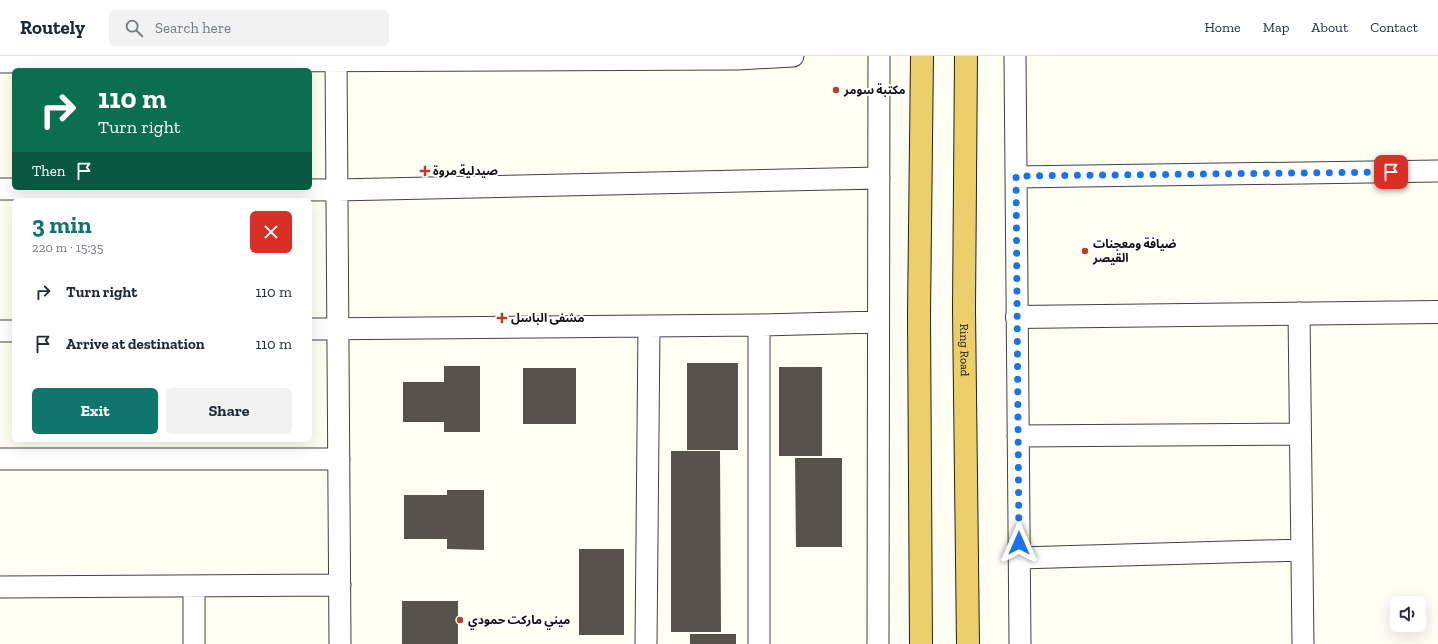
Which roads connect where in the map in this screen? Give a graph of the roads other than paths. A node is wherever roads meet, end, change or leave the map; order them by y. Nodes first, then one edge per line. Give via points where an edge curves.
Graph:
1 (793, 56) edge
2 (879, 56) edge
3 (922, 56) edge
4 (966, 56) edge
5 (1015, 56) edge
6 (193, 58) edge
7 (336, 58) edge
8 (738, 58) edge
9 (71, 59) edge
10 (0, 62) edge
11 (1438, 171) edge
12 (1016, 176) junction
13 (878, 178) junction
14 (0, 189) edge
15 (12, 189) edge
16 (312, 190) edge
17 (337, 190) junction
18 (1438, 312) edge
19 (1299, 313) junction
20 (1017, 317) junction
21 (878, 322) junction
22 (649, 326) junction
23 (759, 326) junction
24 (338, 328) junction
25 (312, 329) edge
26 (0, 331) edge
27 (12, 331) edge
28 (1300, 434) junction
29 (1018, 436) junction
30 (0, 459) edge
31 (339, 459) junction
32 (1302, 550) junction
33 (1019, 558) junction
34 (340, 585) junction
35 (194, 586) junction
36 (0, 587) edge
37 (194, 644) edge
38 (340, 644) edge
39 (646, 644) edge
40 (760, 644) edge
41 (878, 644) edge
42 (921, 644) edge
43 (968, 644) edge
44 (1020, 644) edge
45 (1303, 644) edge

1 - 8 street
2 - 13 street
3 - 42 highway via 919,314
4 - 43 highway, Ring Road via 964,309
5 - 12 street
6 - 7 street
6 - 9 street
7 - 8 street
7 - 17 street
9 - 10 street
11 - 12 street
12 - 20 street
13 - 17 street
13 - 21 street
14 - 15 street
16 - 17 street
17 - 24 street
18 - 19 street
19 - 20 street
19 - 28 street
20 - 29 street
21 - 23 street
21 - 41 street
22 - 23 street
22 - 24 street
22 - 39 street
23 - 40 street
24 - 25 street
24 - 31 street
26 - 27 street
28 - 29 street
28 - 32 street
29 - 33 street
30 - 31 street
31 - 34 street
32 - 33 street
32 - 45 street
33 - 44 street
34 - 35 street
34 - 38 street
35 - 36 street
35 - 37 street

